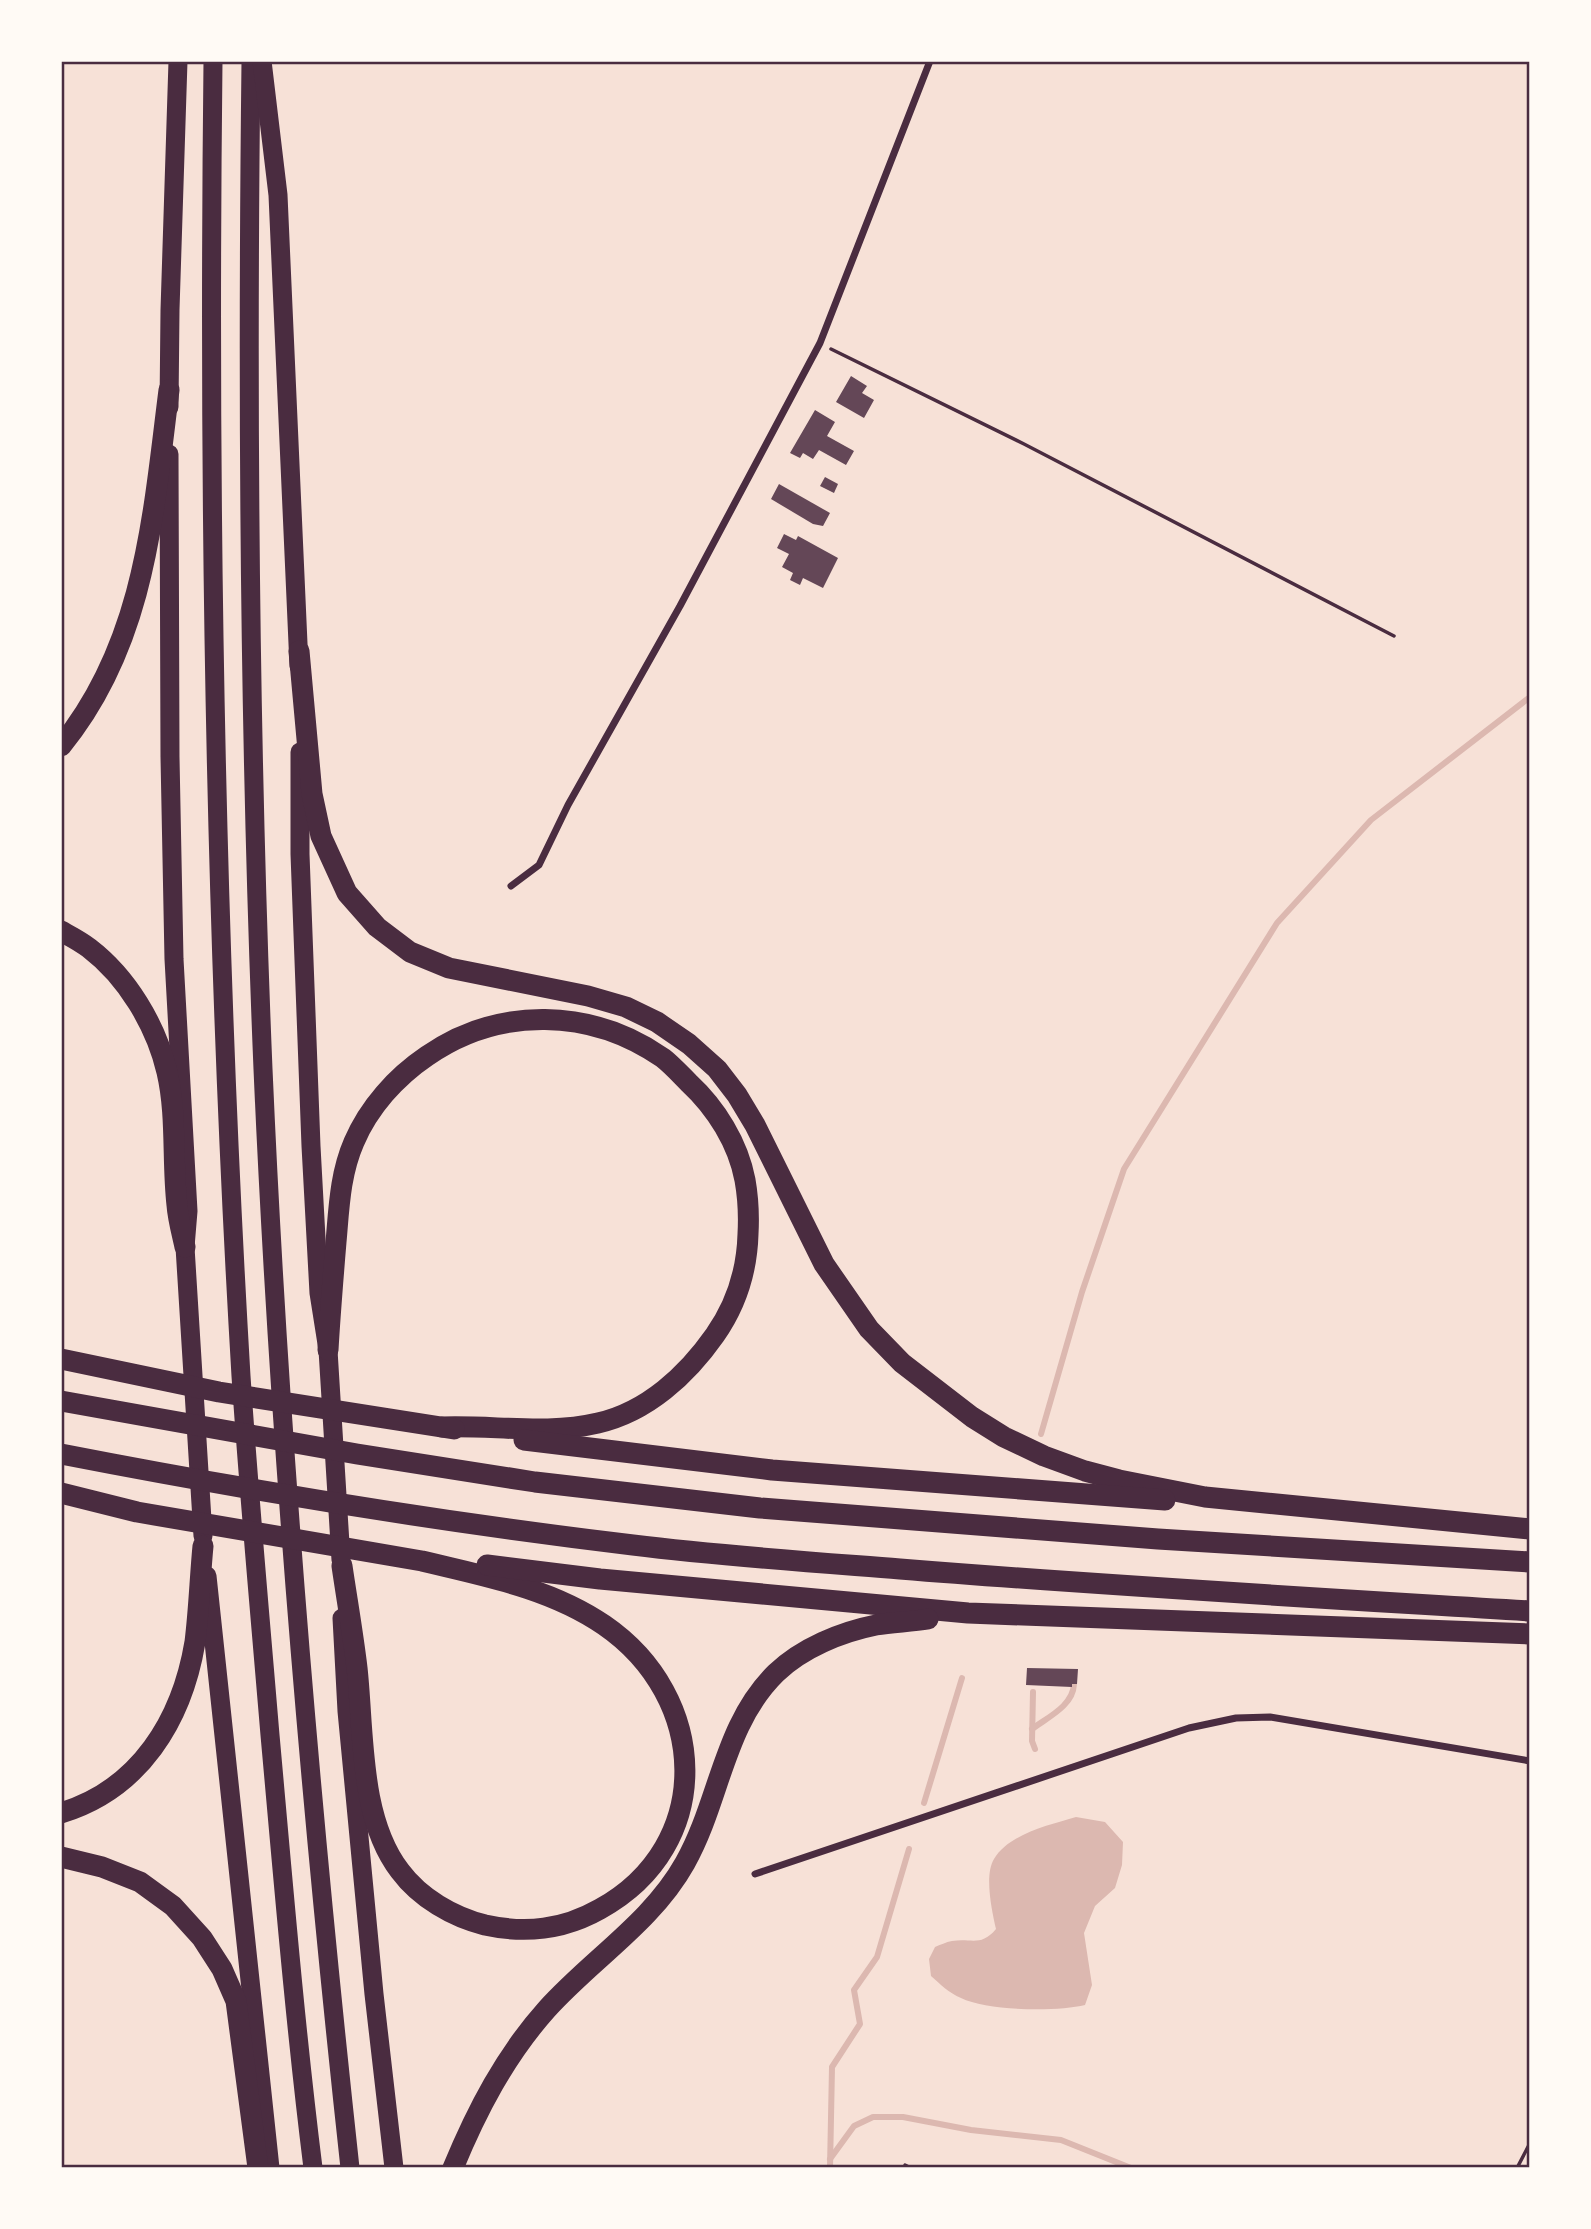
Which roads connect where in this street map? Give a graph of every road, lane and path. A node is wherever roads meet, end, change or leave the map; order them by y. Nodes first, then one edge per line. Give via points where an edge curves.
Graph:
1 (178, 61) edge
2 (213, 61) edge
3 (251, 61) edge
4 (262, 61) edge
5 (930, 61) edge
6 (820, 344) junction
7 (169, 390) junction
8 (1394, 636) dead end
9 (299, 651) junction
10 (61, 746) edge
11 (511, 886) dead end
12 (61, 931) edge
13 (185, 1247) junction
14 (328, 1350) junction
15 (61, 1359) edge
16 (61, 1401) edge
17 (443, 1427) junction
18 (61, 1454) edge
19 (61, 1493) edge
20 (1205, 1497) junction
21 (61, 1504) edge
22 (136, 1512) junction
23 (1530, 1529) edge
24 (203, 1546) junction
25 (422, 1561) junction
26 (1530, 1562) edge
27 (342, 1566) junction
28 (1530, 1612) edge
29 (968, 1613) junction
30 (1530, 1634) edge
31 (1530, 1761) edge
32 (61, 1813) edge
33 (61, 1857) edge
34 (755, 1874) dead end
35 (1530, 2143) edge
36 (905, 2165) dead end
37 (258, 2168) edge
38 (270, 2168) edge
39 (313, 2168) edge
40 (350, 2168) edge
41 (394, 2168) edge
42 (453, 2168) edge
43 (911, 2168) edge
44 (1517, 2168) edge

1 - 7 highway
2 - 39 highway via 215,729 225,1039 241,1374 290,1956
3 - 40 highway via 248,327 263,1069 292,1559
4 - 9 highway via 278,195
5 - 6 street
6 - 8 path
6 - 11 street via 539,865
7 - 10 highway via 142,580 109,668
7 - 13 highway via 170,757 174,959 188,1211
9 - 14 highway via 300,854 311,1146 319,1293
9 - 20 highway via 312,794 321,836 347,893 377,927 410,952 449,968 626,1007 678,1036 717,1069 737,1095 824,1264 869,1329 902,1363 972,1417 1044,1456 1119,1480
12 - 13 highway via 89,948 128,989 158,1045 170,1096 177,1207
13 - 24 highway
14 - 17 highway via 345,1167 369,1116 412,1067 477,1029 546,1018 597,1026 628,1037 664,1059 704,1097 730,1136 745,1178 748,1249 725,1321 667,1389 601,1423 568,1429
14 - 27 highway
15 - 17 highway via 219,1392
16 - 26 highway via 535,1482 760,1508
17 - 20 highway via 574,1448 772,1470 1168,1500
18 - 28 highway via 356,1507 754,1558
19 - 22 highway
20 - 23 highway
21 - 22 highway
22 - 25 highway
24 - 32 highway via 194,1643 171,1721 130,1775 83,1807
24 - 38 highway
25 - 27 highway via 564,1602 604,1625 630,1647 666,1691 684,1745 685,1773 677,1816 664,1849 642,1878 613,1902 583,1918 527,1931 469,1921 440,1907 400,1871 382,1841 366,1775
25 - 29 highway
27 - 41 highway via 347,1711
29 - 30 highway
29 - 42 highway via 850,1632 802,1654 778,1672 742,1720 699,1836 670,1887 548,2009 509,2059 472,2120
31 - 34 street via 1270,1717 1236,1718 1189,1728
33 - 37 highway via 140,1882 173,1906 222,1969 236,2001
35 - 44 path
36 - 43 path

